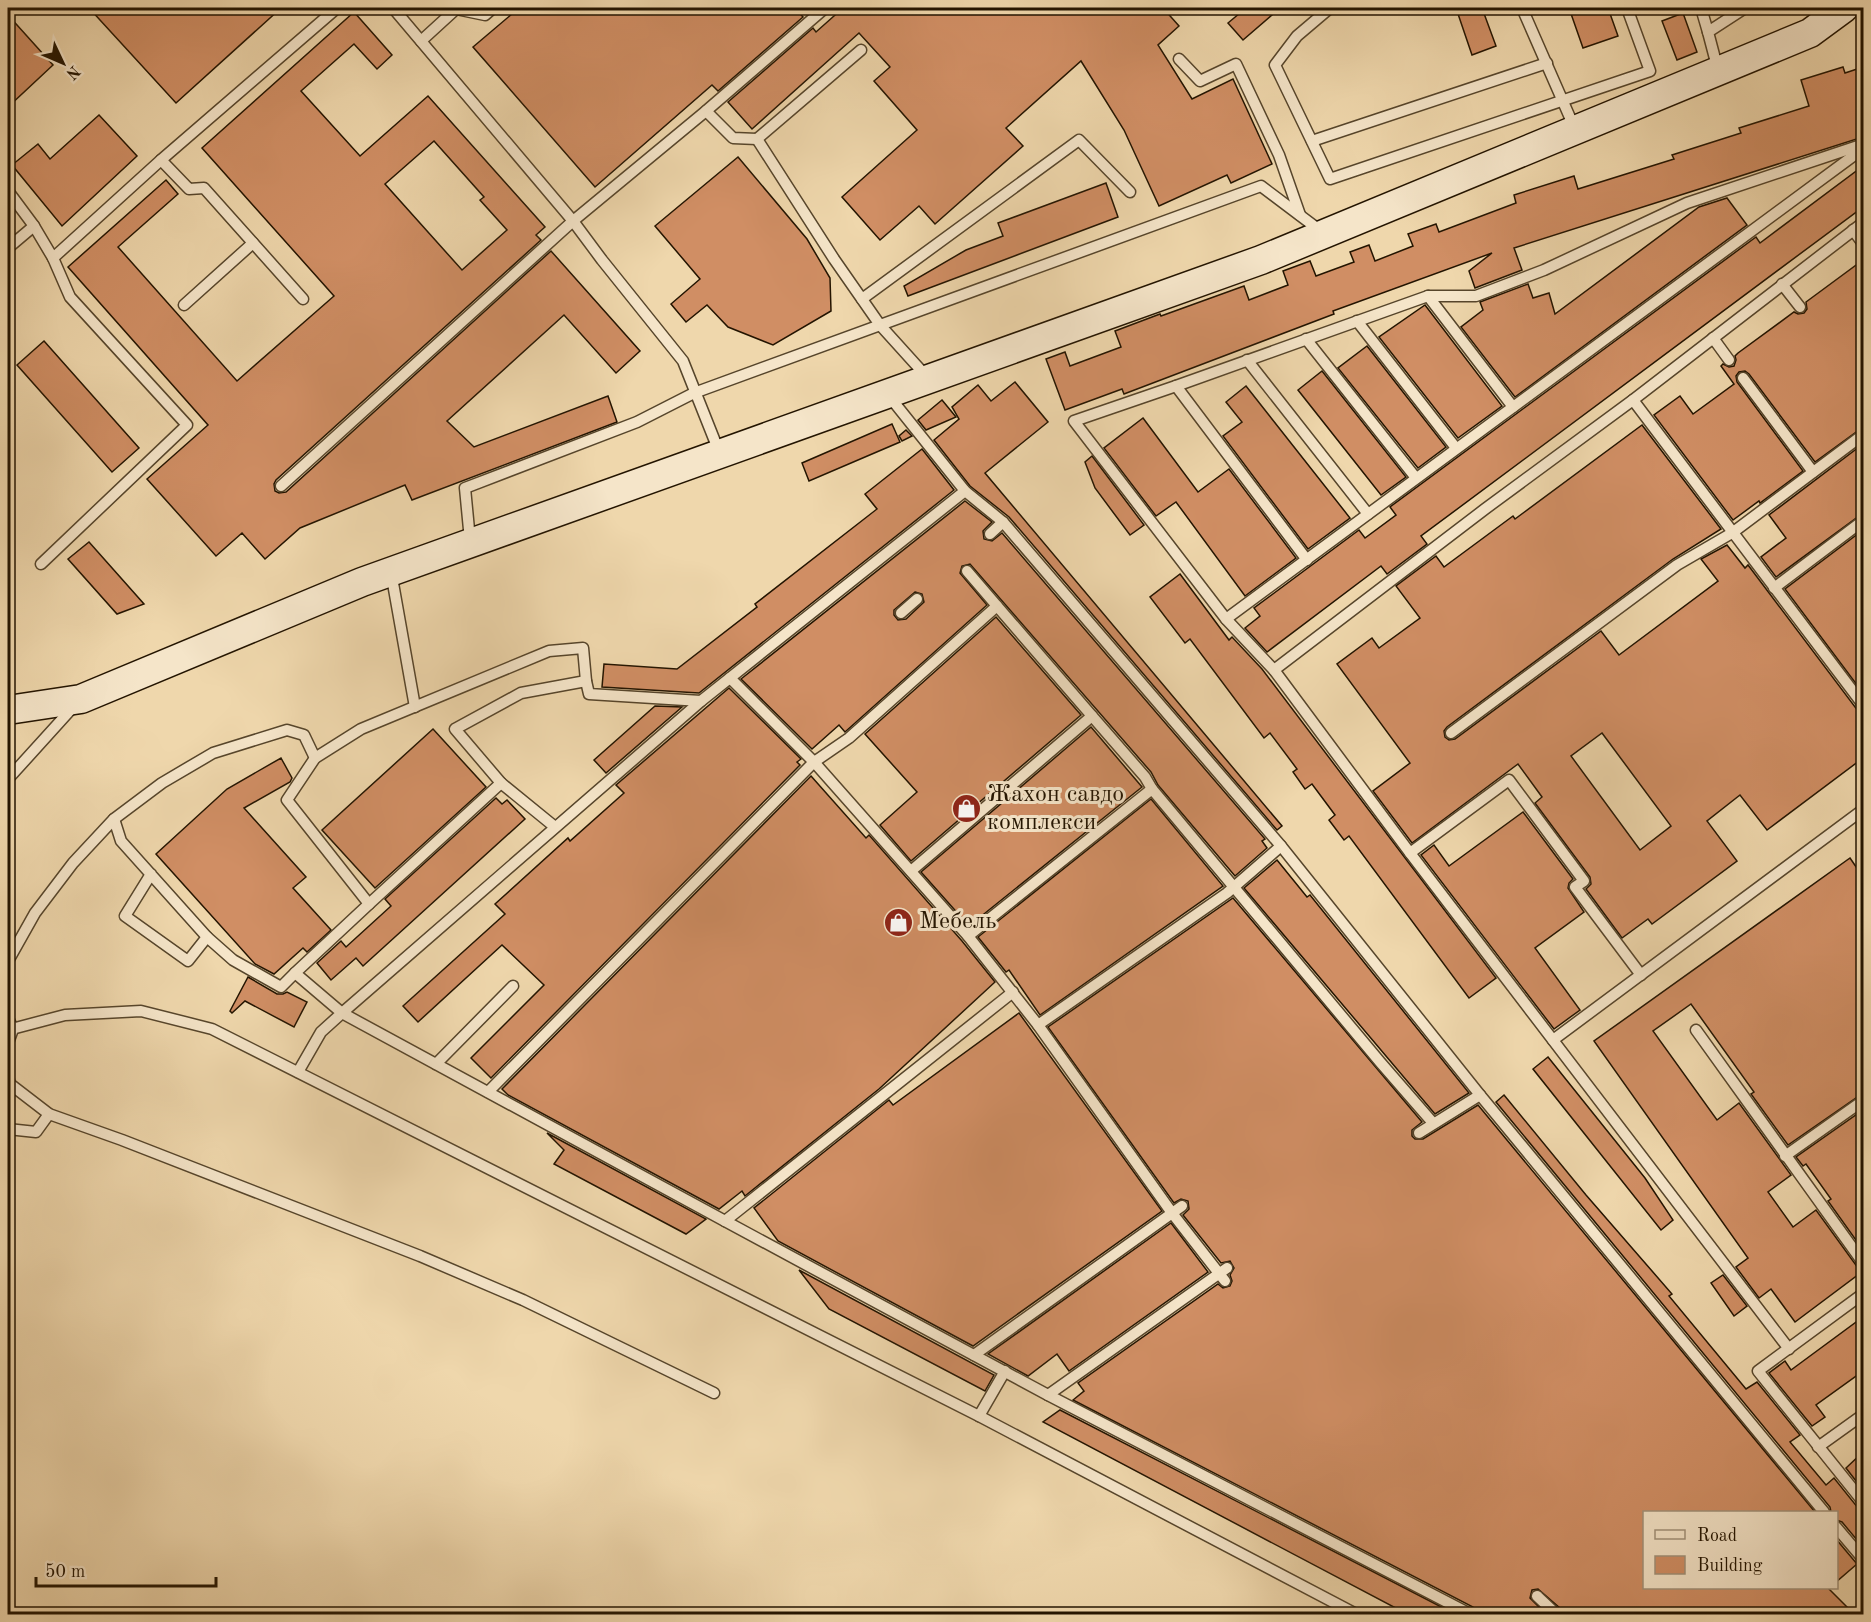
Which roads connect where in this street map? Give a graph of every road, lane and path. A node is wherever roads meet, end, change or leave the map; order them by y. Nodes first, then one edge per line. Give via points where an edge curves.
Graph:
1 (337, 8) edge
2 (393, 8) edge
3 (493, 8) edge
4 (825, 8) edge
5 (1330, 8) edge
6 (1522, 8) edge
7 (1627, 8) edge
8 (1701, 8) edge
9 (1745, 8) edge
10 (1844, 8) edge
11 (1708, 32) junction
12 (421, 42) junction
13 (861, 50) dead end
14 (1179, 59) dead end
15 (1546, 63) junction
16 (1719, 70) junction
17 (1563, 101) junction
18 (706, 111) junction
19 (1575, 130) junction
20 (757, 139) junction
21 (1312, 141) junction
22 (1863, 146) edge
23 (161, 160) junction
24 (8, 191) edge
25 (1130, 192) dead end
26 (1300, 216) junction
27 (573, 221) junction
28 (1863, 222) edge
29 (34, 226) junction
30 (1853, 230) junction
31 (1324, 234) junction
32 (253, 243) junction
33 (1863, 245) edge
34 (8, 248) edge
35 (53, 258) junction
36 (1782, 284) junction
37 (1428, 296) junction
38 (303, 299) dead end
39 (862, 299) junction
40 (184, 305) dead end
41 (1800, 307) dead end
42 (1357, 321) junction
43 (880, 325) junction
44 (1713, 338) junction
45 (1306, 339) junction
46 (1247, 360) junction
47 (1730, 360) dead end
48 (1743, 378) dead end
49 (929, 379) junction
50 (1176, 386) junction
51 (694, 393) junction
52 (888, 394) junction
53 (1633, 400) junction
54 (1513, 407) junction
55 (1863, 434) edge
56 (1456, 448) junction
57 (721, 454) junction
58 (1813, 472) junction
59 (1416, 478) junction
60 (281, 486) dead end
61 (965, 491) junction
62 (1368, 514) junction
63 (1003, 522) junction
64 (1859, 526) edge
65 (1732, 533) junction
66 (990, 534) dead end
67 (470, 543) junction
68 (1307, 560) junction
69 (41, 564) dead end
70 (967, 571) dead end
71 (391, 572) junction
72 (1774, 588) junction
73 (916, 599) dead end
74 (998, 606) junction
75 (901, 613) dead end
76 (1226, 619) junction
77 (1274, 670) junction
78 (730, 678) junction
79 (586, 681) junction
80 (81, 699) junction
81 (701, 702) junction
82 (1863, 706) edge
83 (415, 707) junction
84 (8, 710) edge
85 (786, 716) dead end
86 (1092, 716) junction
87 (777, 725) junction
88 (1451, 733) dead end
89 (315, 758) junction
90 (814, 762) junction
91 (8, 779) edge
92 (501, 783) junction
93 (1152, 789) junction
94 (1863, 809) edge
95 (114, 819) junction
96 (555, 827) junction
97 (1281, 846) junction
98 (1410, 854) junction
99 (911, 871) junction
100 (151, 874) junction
101 (1233, 888) junction
102 (369, 904) junction
103 (968, 936) junction
104 (207, 937) junction
105 (8, 961) edge
106 (295, 973) junction
107 (1641, 975) junction
108 (513, 986) dead end
109 (1013, 992) junction
110 (342, 1013) junction
111 (8, 1018) edge
112 (1038, 1025) junction
113 (10, 1029) edge
114 (1696, 1030) dead end
115 (1553, 1040) junction
116 (8, 1043) edge
117 (436, 1064) junction
118 (297, 1072) junction
119 (8, 1077) edge
120 (488, 1092) junction
121 (1480, 1095) junction
122 (1863, 1100) edge
123 (49, 1114) junction
124 (1433, 1123) junction
125 (8, 1129) edge
126 (1419, 1133) dead end
127 (1785, 1156) junction
128 (1182, 1206) dead end
129 (1172, 1213) junction
130 (725, 1221) junction
131 (1863, 1264) edge
132 (1863, 1293) edge
133 (1789, 1349) junction
134 (974, 1355) junction
135 (1005, 1371) junction
136 (714, 1394) dead end
137 (1048, 1395) junction
138 (979, 1416) junction
139 (1862, 1418) edge
140 (1818, 1447) junction
141 (1863, 1503) edge
142 (1823, 1511) edge
143 (1838, 1529) edge
144 (1863, 1560) edge
145 (1537, 1596) dead end
146 (1356, 1614) edge
147 (1470, 1614) edge
148 (1556, 1614) edge

1 - 23 lane
2 - 12 lane
3 - 12 lane via 485,15 456,9
4 - 18 lane
5 - 21 lane via 1297,36 1275,65
6 - 15 lane
7 - 17 lane via 1650,71
8 - 11 lane
9 - 11 lane
10 - 16 main road via 1810,33
11 - 16 lane
12 - 27 lane
13 - 20 lane
14 - 26 lane via 1200,81 1236,64 1279,155
15 - 17 lane
15 - 21 lane
16 - 19 main road
17 - 19 lane
17 - 21 lane via 1330,179
18 - 20 lane via 733,138
18 - 27 lane
19 - 31 main road
20 - 39 lane
22 - 37 lane via 1687,203 1545,270 1476,296
22 - 54 lane
23 - 32 lane via 189,189 204,188
23 - 35 lane
24 - 29 lane
25 - 39 lane via 1079,140
26 - 31 lane
26 - 43 lane via 1261,186
27 - 51 lane via 683,361
27 - 60 lane
28 - 30 lane
29 - 34 lane
29 - 35 lane
30 - 33 lane
30 - 36 lane
31 - 49 main road via 1262,260
32 - 38 lane
32 - 40 lane
35 - 69 lane via 70,297 187,424
36 - 41 lane
36 - 44 lane
37 - 42 lane
37 - 54 lane
39 - 43 lane
42 - 45 lane
42 - 56 lane
43 - 49 lane
43 - 51 lane
44 - 47 lane
44 - 53 lane
45 - 46 lane
45 - 59 lane
46 - 50 lane
46 - 62 lane
48 - 58 lane
49 - 52 main road
50 - 68 lane
50 - 76 lane via 1074,421
51 - 57 lane
51 - 67 lane via 637,422 465,488
52 - 57 main road
52 - 61 lane
53 - 65 lane
53 - 77 lane
54 - 56 lane
55 - 58 lane
56 - 59 lane
57 - 67 main road
58 - 65 lane
59 - 62 lane
61 - 63 lane
61 - 78 lane
62 - 68 lane
63 - 66 lane
63 - 97 lane
64 - 72 lane
65 - 72 lane
65 - 88 lane via 1677,565
67 - 71 main road
68 - 76 lane
70 - 74 lane
71 - 80 main road
71 - 83 lane
72 - 82 lane
73 - 75 lane
74 - 86 lane
74 - 90 lane via 849,738
76 - 77 lane
77 - 98 lane
78 - 81 lane
78 - 87 lane
79 - 81 lane via 589,694
79 - 83 lane via 584,648 549,651
79 - 92 lane via 521,693 454,729
80 - 84 main road
80 - 91 lane
81 - 96 lane
83 - 89 lane via 361,729
85 - 87 lane
86 - 93 lane
86 - 99 lane
87 - 90 lane
89 - 95 lane via 304,735 287,730 213,753 162,783
89 - 102 lane via 287,800
90 - 99 lane
90 - 120 lane
92 - 96 lane
92 - 102 lane
93 - 101 lane
93 - 103 lane
94 - 107 lane
95 - 100 lane via 121,841
95 - 105 lane via 73,863 35,914
96 - 110 lane
97 - 101 lane
97 - 121 lane
98 - 107 lane via 1509,780 1584,881 1575,887
98 - 115 lane
99 - 103 lane
100 - 104 lane
100 - 104 lane via 125,916 188,961
101 - 112 lane
101 - 124 lane via 1376,1065
102 - 106 lane
103 - 109 lane
104 - 106 lane via 233,960 281,987
106 - 110 lane
107 - 115 lane
108 - 117 lane
109 - 112 lane
109 - 130 lane
110 - 117 lane
110 - 118 lane via 321,1032
111 - 113 lane
112 - 129 lane
113 - 116 lane
113 - 118 lane via 65,1015 141,1011 212,1029
114 - 127 lane
115 - 133 lane
117 - 120 lane
118 - 138 lane
119 - 123 lane via 10,1084
120 - 130 lane
121 - 124 lane
121 - 142 lane
122 - 127 lane
123 - 125 lane via 36,1132
123 - 136 lane via 431,1261 523,1300
124 - 126 lane
127 - 131 lane
128 - 129 lane
129 - 134 lane
129 - 137 lane via 1224,1275
130 - 134 lane
132 - 133 lane
133 - 140 lane via 1758,1371
134 - 135 lane
135 - 137 lane
135 - 138 lane
137 - 147 lane
138 - 146 lane
139 - 140 lane
140 - 141 lane
143 - 144 lane
145 - 148 lane

